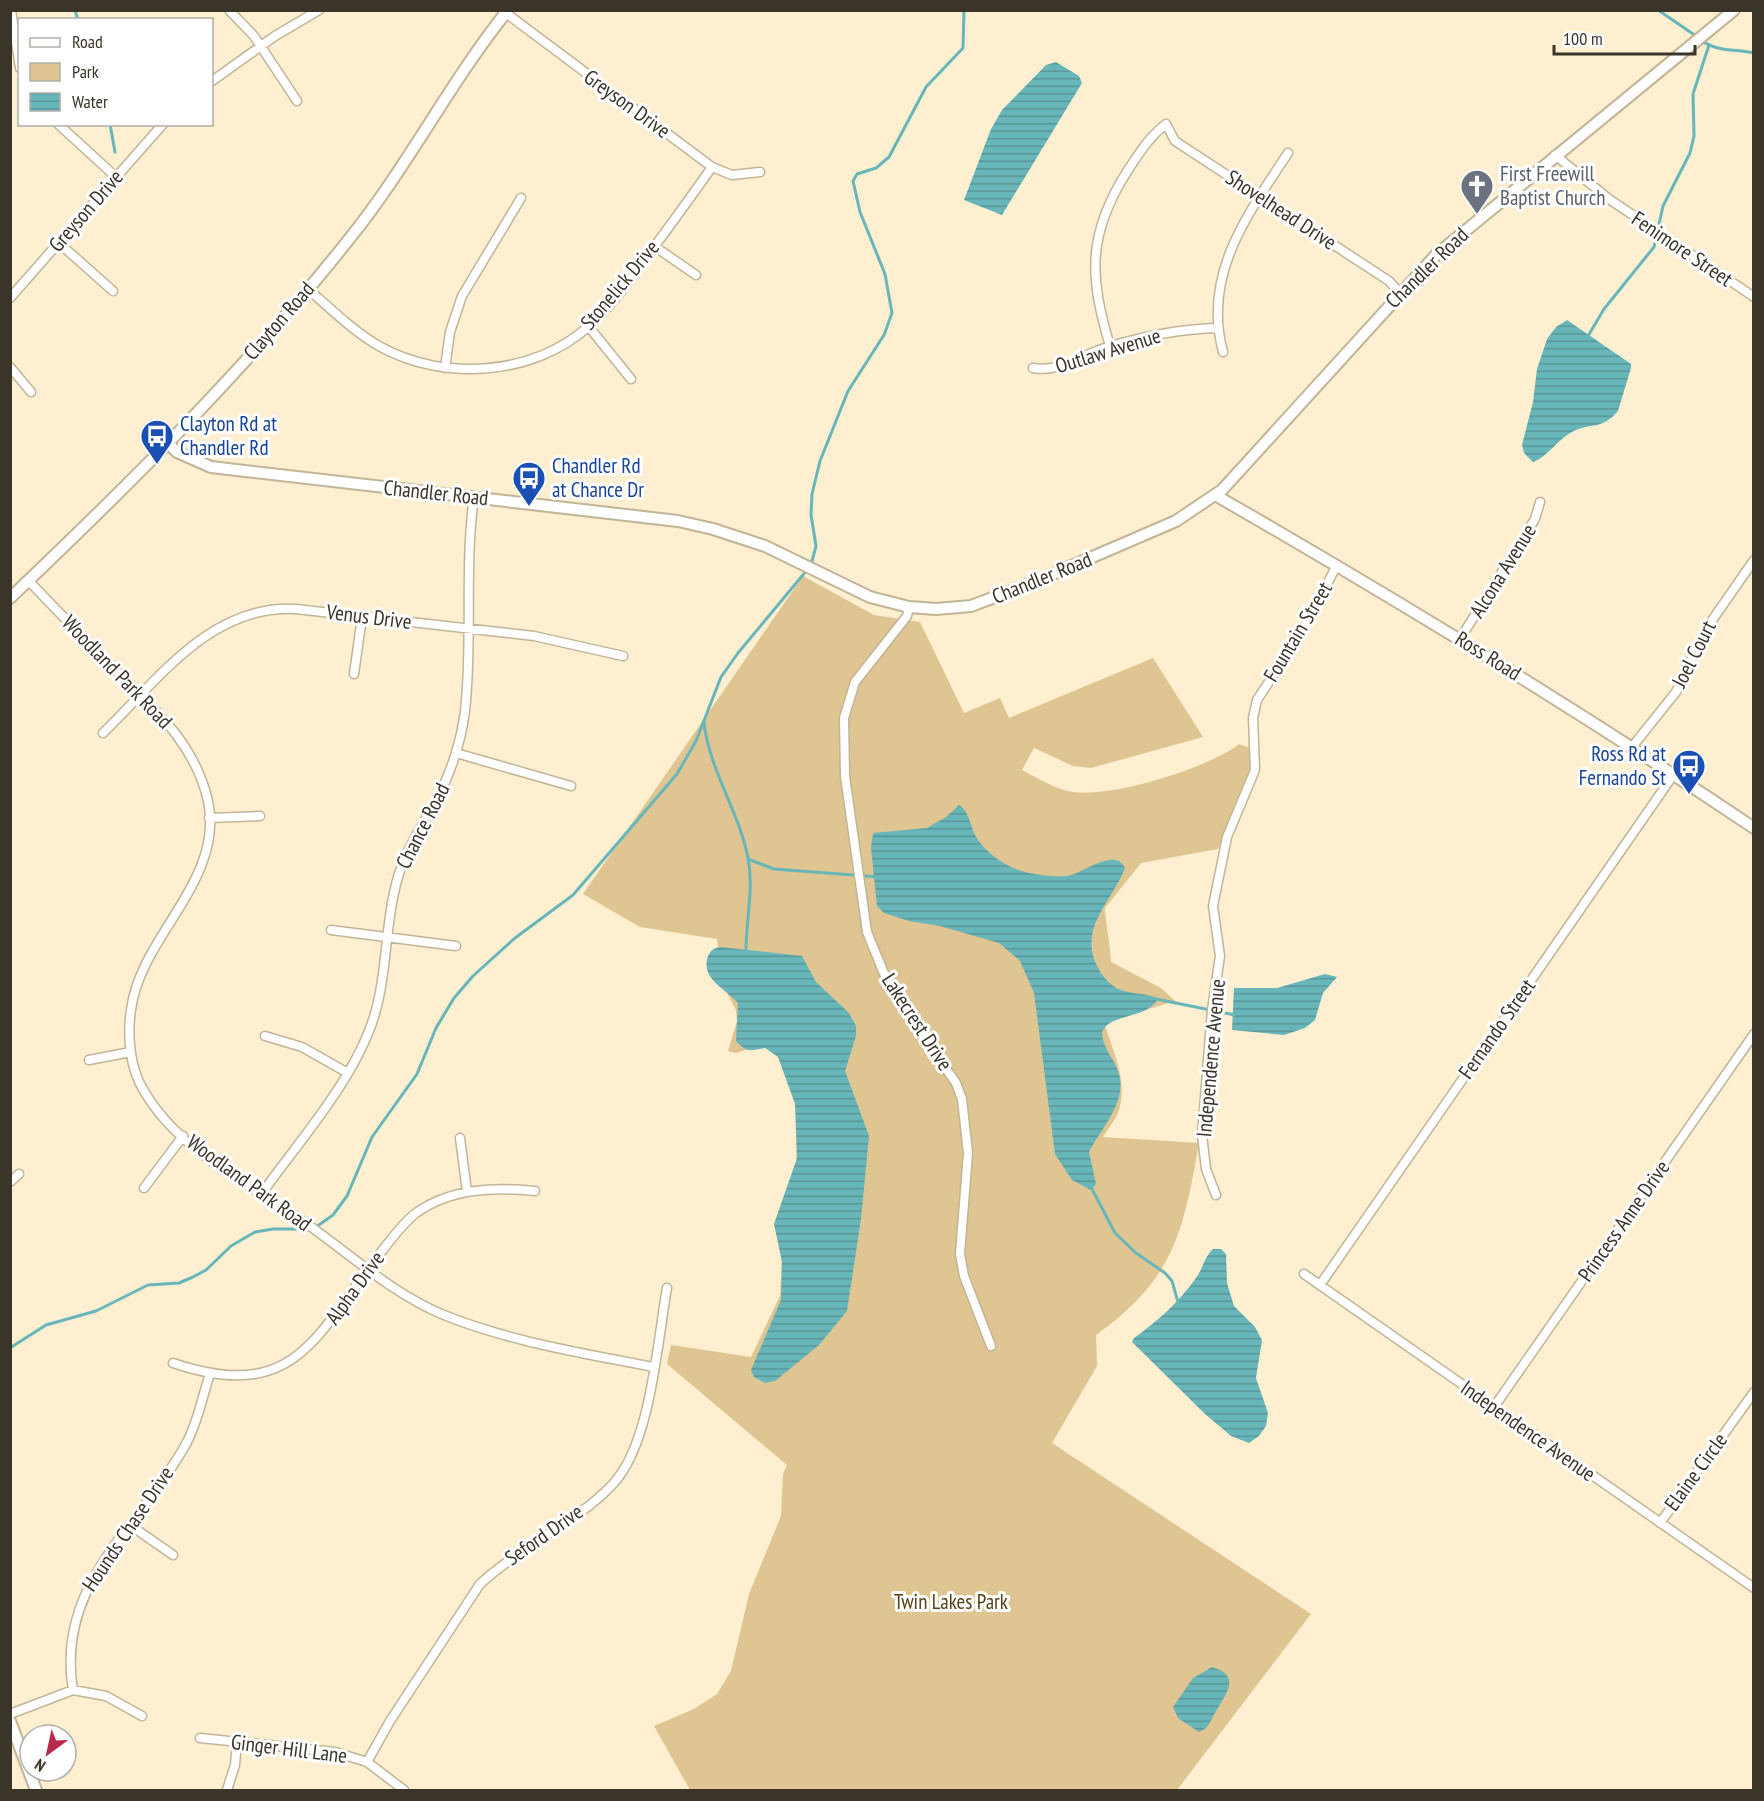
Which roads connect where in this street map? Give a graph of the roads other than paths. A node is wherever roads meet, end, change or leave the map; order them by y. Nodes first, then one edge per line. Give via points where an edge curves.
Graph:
1 (11, 10) edge
2 (229, 10) edge
3 (319, 10) edge
4 (1734, 10) edge
5 (506, 11) edge
6 (261, 46) junction
7 (18, 55) edge
8 (213, 80) edge
9 (297, 101) dead end
10 (60, 126) edge
11 (161, 126) edge
12 (1288, 153) dead end
13 (1555, 155) junction
14 (712, 167) junction
15 (760, 172) dead end
16 (116, 177) junction
17 (1260, 196) junction
18 (522, 198) dead end
19 (58, 243) junction
20 (654, 246) junction
21 (696, 276) dead end
22 (308, 289) junction
23 (113, 291) dead end
24 (1400, 293) junction
25 (1754, 297) edge
26 (10, 298) edge
27 (589, 327) junction
28 (1218, 328) junction
29 (1110, 346) junction
30 (1223, 352) dead end
31 (10, 367) edge
32 (445, 368) junction
33 (1033, 368) dead end
34 (631, 379) dead end
35 (31, 392) dead end
36 (169, 444) junction
37 (1215, 495) junction
38 (474, 497) junction
39 (1540, 502) dead end
40 (1754, 560) edge
41 (1337, 565) junction
42 (28, 581) junction
43 (10, 598) edge
44 (909, 607) junction
45 (362, 616) junction
46 (469, 629) junction
47 (1460, 639) junction
48 (623, 656) dead end
49 (354, 674) dead end
50 (142, 696) junction
51 (1257, 700) joint
52 (103, 733) dead end
53 (1632, 747) junction
54 (456, 753) junction
55 (1674, 774) junction
56 (571, 786) dead end
57 (260, 816) dead end
58 (209, 818) junction
59 (1754, 828) edge
60 (331, 930) dead end
61 (389, 938) junction
62 (456, 946) dead end
63 (1754, 1034) edge
64 (265, 1036) dead end
65 (131, 1052) junction
66 (89, 1060) dead end
67 (348, 1073) junction
68 (183, 1136) junction
69 (460, 1138) dead end
70 (19, 1174) dead end
71 (10, 1182) edge
72 (144, 1188) dead end
73 (535, 1191) dead end
74 (467, 1192) junction
75 (262, 1193) junction
76 (1216, 1194) dead end
77 (367, 1269) junction
78 (1304, 1274) dead end
79 (1320, 1285) junction
80 (667, 1288) dead end
81 (991, 1346) dead end
82 (173, 1363) dead end
83 (653, 1367) junction
84 (210, 1374) junction
85 (1754, 1392) edge
86 (1494, 1407) junction
87 (1660, 1523) junction
88 (130, 1525) junction
89 (173, 1555) dead end
90 (1754, 1588) edge
91 (73, 1690) junction
92 (10, 1714) edge
93 (142, 1716) dead end
94 (10, 1721) edge
95 (200, 1738) dead end
96 (237, 1742) junction
97 (367, 1762) junction
98 (36, 1791) edge
99 (227, 1791) edge
100 (404, 1791) edge

1 - 7 street
2 - 6 street
3 - 6 street
4 - 13 street, Chandler Road
5 - 14 street, Greyson Drive
5 - 22 street, Clayton Road via 382,195
6 - 8 street
6 - 9 street
10 - 16 street
11 - 16 street, Greyson Drive
12 - 17 street
13 - 24 street, Chandler Road via 1436,255
13 - 25 street, Fenimore Street via 1608,199
14 - 15 street, Greyson Drive via 732,175
14 - 20 street, Stonelick Drive
16 - 19 street, Greyson Drive
17 - 24 street, Shovelhead Drive via 1389,281
17 - 28 street via 1234,238 1225,266
17 - 29 street, Shovelhead Drive via 1175,141 1166,124 1146,142 1112,195 1100,224 1095,288
18 - 32 street via 462,296 450,332
19 - 23 street
19 - 26 street, Greyson Drive
20 - 21 street
20 - 27 street, Stonelick Drive
22 - 32 street, Stonelick Drive via 380,347 419,363
22 - 36 street, Clayton Road
24 - 37 street, Chandler Road
27 - 32 street, Stonelick Drive via 567,342 526,360 497,368
27 - 34 street
28 - 29 street, Outlaw Avenue via 1160,334
28 - 30 street
29 - 33 street, Outlaw Avenue via 1052,369
31 - 35 street
36 - 38 street, Chandler Road via 177,452 212,467
36 - 42 street, Clayton Road
37 - 41 street, Ross Road
37 - 44 street, Chandler Road via 1169,525 1008,593 958,608
38 - 44 street, Chandler Road via 706,527 773,550 870,597
38 - 46 street, Chance Road via 468,555
39 - 47 street, Alcona Avenue via 1535,519
40 - 53 street, Joel Court via 1704,632 1676,692
41 - 47 street, Ross Road
41 - 51 street, Fountain Street via 1300,635
42 - 43 street, Clayton Road
42 - 50 street, Woodland Park Road
44 - 81 street, Lakecrest Drive via 907,616 859,674 850,694 844,718 845,776 867,932 885,976 956,1083 962,1099 968,1153 960,1254 964,1276
45 - 46 street, Venus Drive
45 - 49 street
45 - 50 street, Venus Drive via 287,608 245,615 199,640
46 - 48 street, Venus Drive via 548,638
46 - 54 street, Chance Road via 465,709
47 - 53 street, Ross Road
50 - 52 street, Venus Drive
50 - 58 street, Woodland Park Road via 164,717 190,756 204,789
51 - 76 street, Independence Avenue via 1253,718 1255,770 1227,837 1213,906 1221,956 1212,1010 1202,1135 1206,1168
53 - 55 street, Ross Road
54 - 56 street
54 - 61 street, Chance Road via 401,868
55 - 59 street, Ross Road
55 - 79 street, Fernando Street
57 - 58 street
58 - 65 street, Woodland Park Road via 207,844 198,872 154,947 137,985 130,1011
60 - 61 street
61 - 62 street
61 - 67 street, Chance Road via 374,1017
63 - 86 street, Princess Anne Drive
64 - 67 street via 302,1047
65 - 66 street
65 - 68 street, Woodland Park Road via 144,1092
67 - 75 street, Chance Road
68 - 72 street
68 - 75 street, Woodland Park Road via 210,1160
69 - 74 street
70 - 71 street
73 - 74 street, Alpha Drive
74 - 77 street, Alpha Drive via 446,1197 417,1212
75 - 77 street, Woodland Park Road
77 - 83 street, Woodland Park Road via 447,1317 550,1347
77 - 84 street, Alpha Drive via 331,1322 299,1355 263,1372 238,1376
78 - 79 street, Independence Avenue
79 - 86 street, Independence Avenue
80 - 83 street, Seford Drive
82 - 84 street, Alpha Drive
83 - 97 street, Seford Drive via 640,1437 613,1485 480,1584
84 - 88 street, Hounds Chase Drive via 185,1445
85 - 87 street, Elaine Circle
86 - 87 street, Independence Avenue
87 - 90 street, Independence Avenue
88 - 89 street
88 - 91 street, Hounds Chase Drive via 80,1603 70,1655
91 - 92 street
91 - 93 street via 106,1696
94 - 98 street
95 - 96 street, Ginger Hill Lane
96 - 97 street, Ginger Hill Lane via 335,1752
96 - 99 street
97 - 100 street, Ginger Hill Lane

